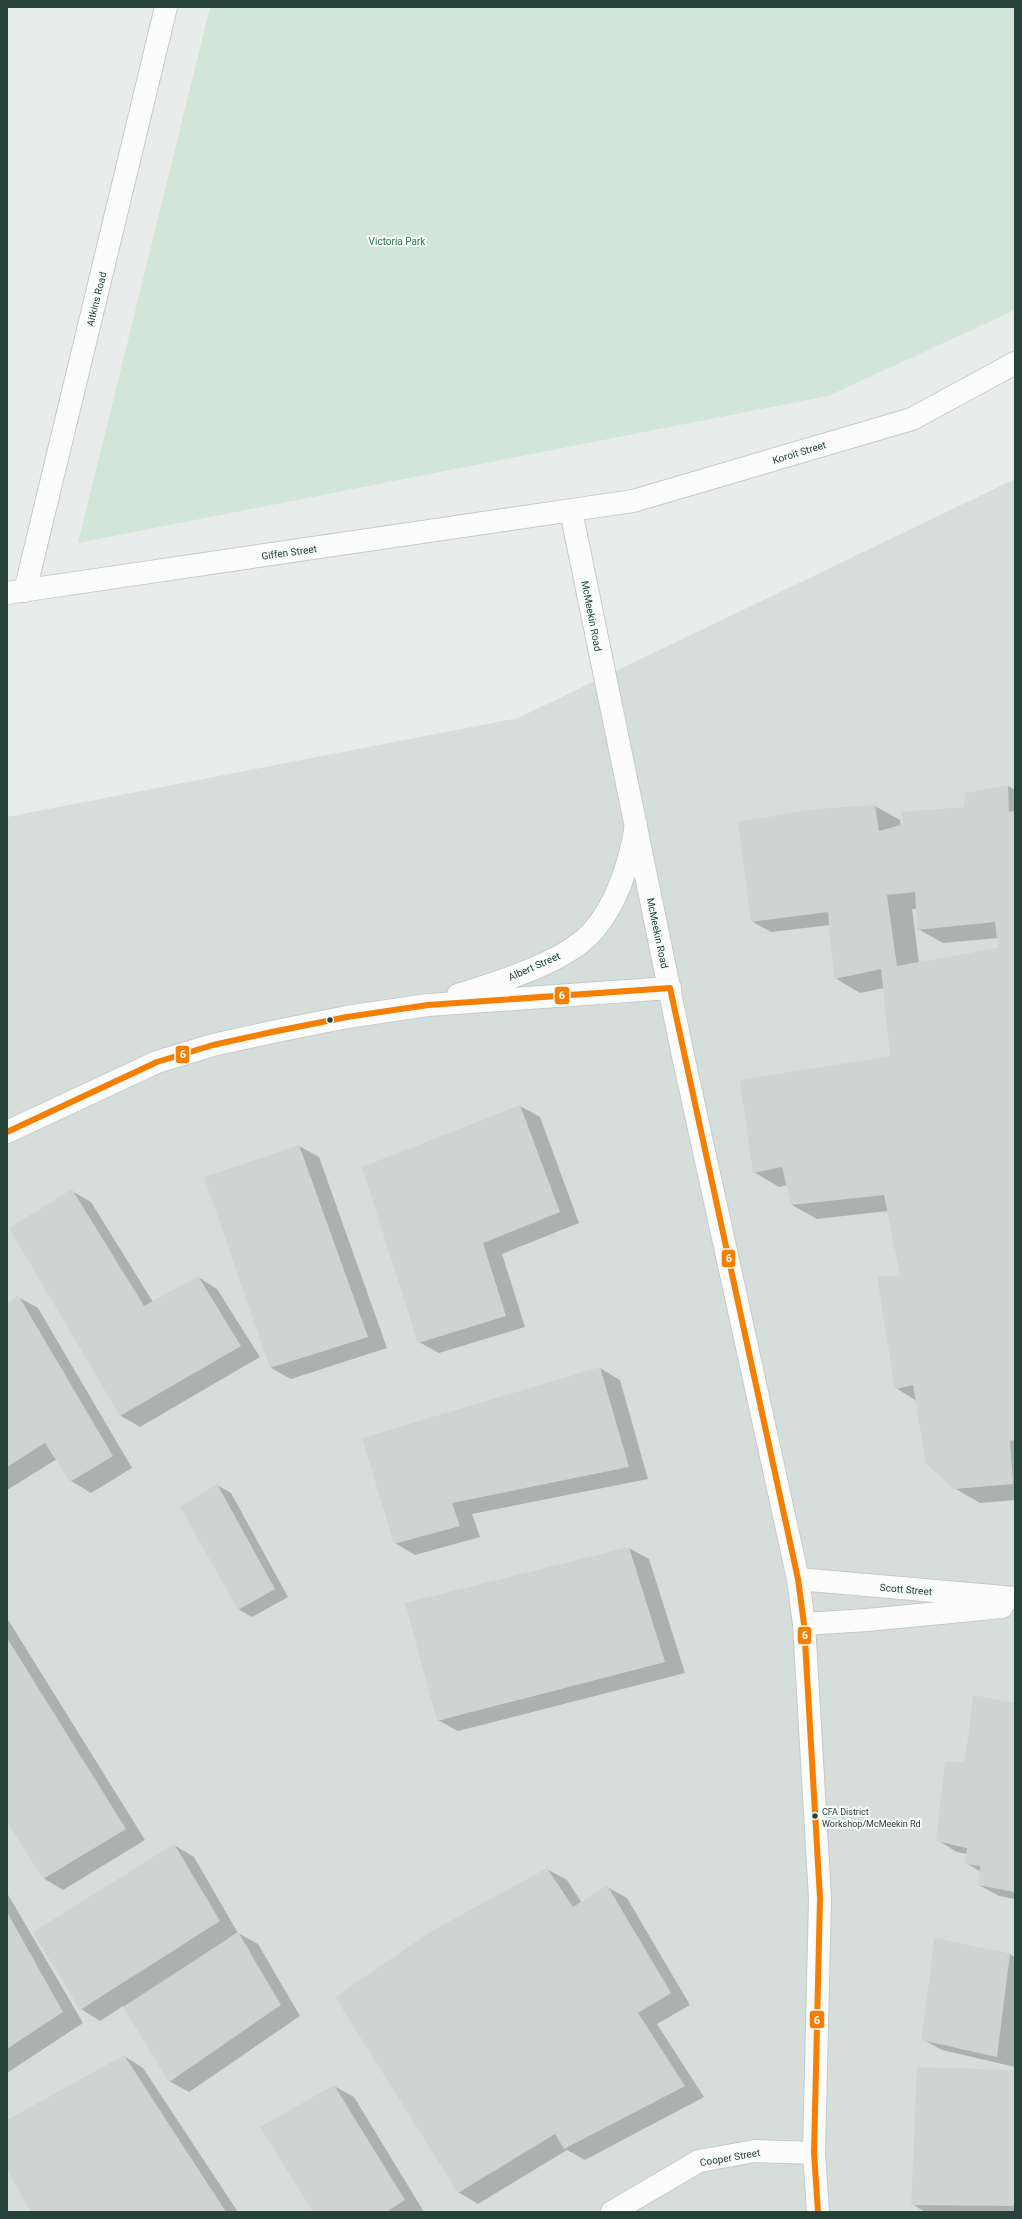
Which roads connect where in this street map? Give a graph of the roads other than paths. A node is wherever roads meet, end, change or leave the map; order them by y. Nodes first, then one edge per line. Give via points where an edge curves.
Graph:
1 (166, 7) edge
2 (1015, 363) edge
3 (571, 511) junction
4 (16, 592) edge
5 (636, 825) junction
6 (670, 988) junction
7 (428, 1005) junction
8 (7, 1132) edge
9 (798, 1579) junction
10 (1015, 1598) edge
11 (1015, 1605) edge
12 (804, 1624) junction
13 (814, 2153) junction
14 (612, 2212) edge
15 (818, 2212) edge

1 - 4 street, Aitkins Road
2 - 3 street, Koroit Street via 912,419 634,501
3 - 4 street, Giffen Street
3 - 5 street, McMeekin Road
5 - 6 street, McMeekin Road
5 - 7 street, Albert Street via 630,854 615,897 592,932 544,964
6 - 7 street, Albert Street
6 - 9 street, McMeekin Road
7 - 8 street, Albert Street via 347,1016 213,1045 157,1062
9 - 10 street, Scott Street
9 - 12 street, McMeekin Road
11 - 12 street
12 - 13 street, McMeekin Road via 820,1898
13 - 14 street, Cooper Street via 755,2151 699,2161
13 - 15 street, McMeekin Road

